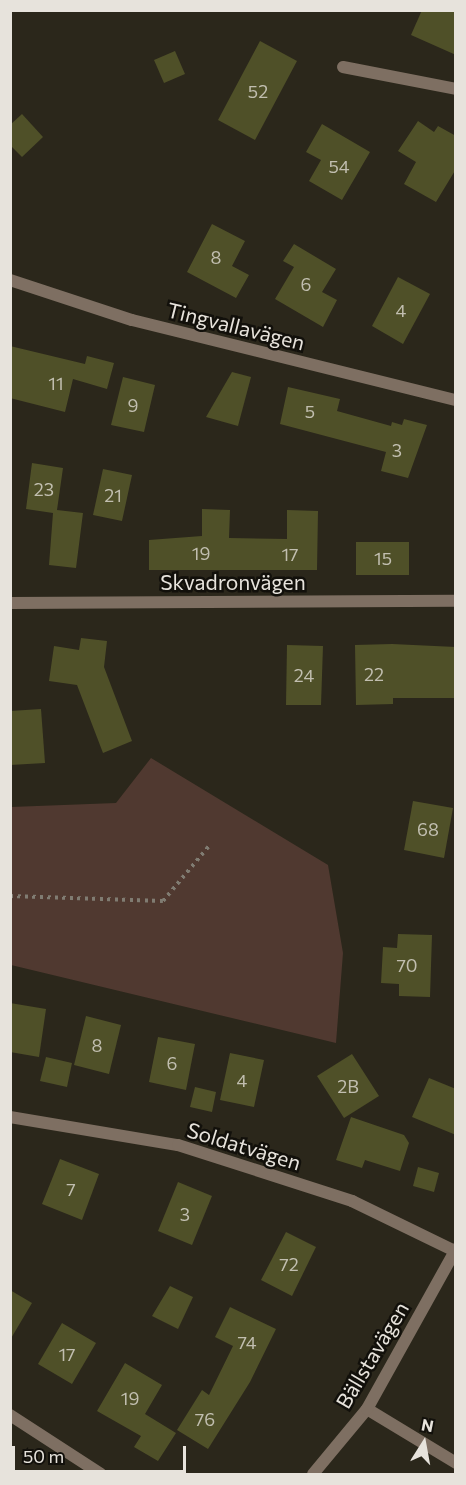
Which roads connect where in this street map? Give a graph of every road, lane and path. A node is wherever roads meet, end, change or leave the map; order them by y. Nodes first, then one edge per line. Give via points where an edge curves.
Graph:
1 (343, 67) dead end
2 (456, 89) edge
3 (10, 280) edge
4 (456, 400) edge
5 (456, 601) edge
6 (10, 603) edge
7 (209, 846) dead end
8 (10, 896) edge
9 (10, 1117) edge
10 (455, 1250) edge
11 (367, 1409) junction
12 (10, 1415) edge
13 (456, 1463) edge
14 (101, 1474) edge
15 (313, 1474) edge

1 - 2 street
3 - 4 street, Tingvallavägen via 132,320
5 - 6 street, Skvadronvägen
7 - 8 path via 163,901
9 - 10 street, Soldatvägen via 178,1145 352,1201
10 - 11 street, Bällstavägen
11 - 13 street
11 - 15 street, Bällstavägen
12 - 14 street

